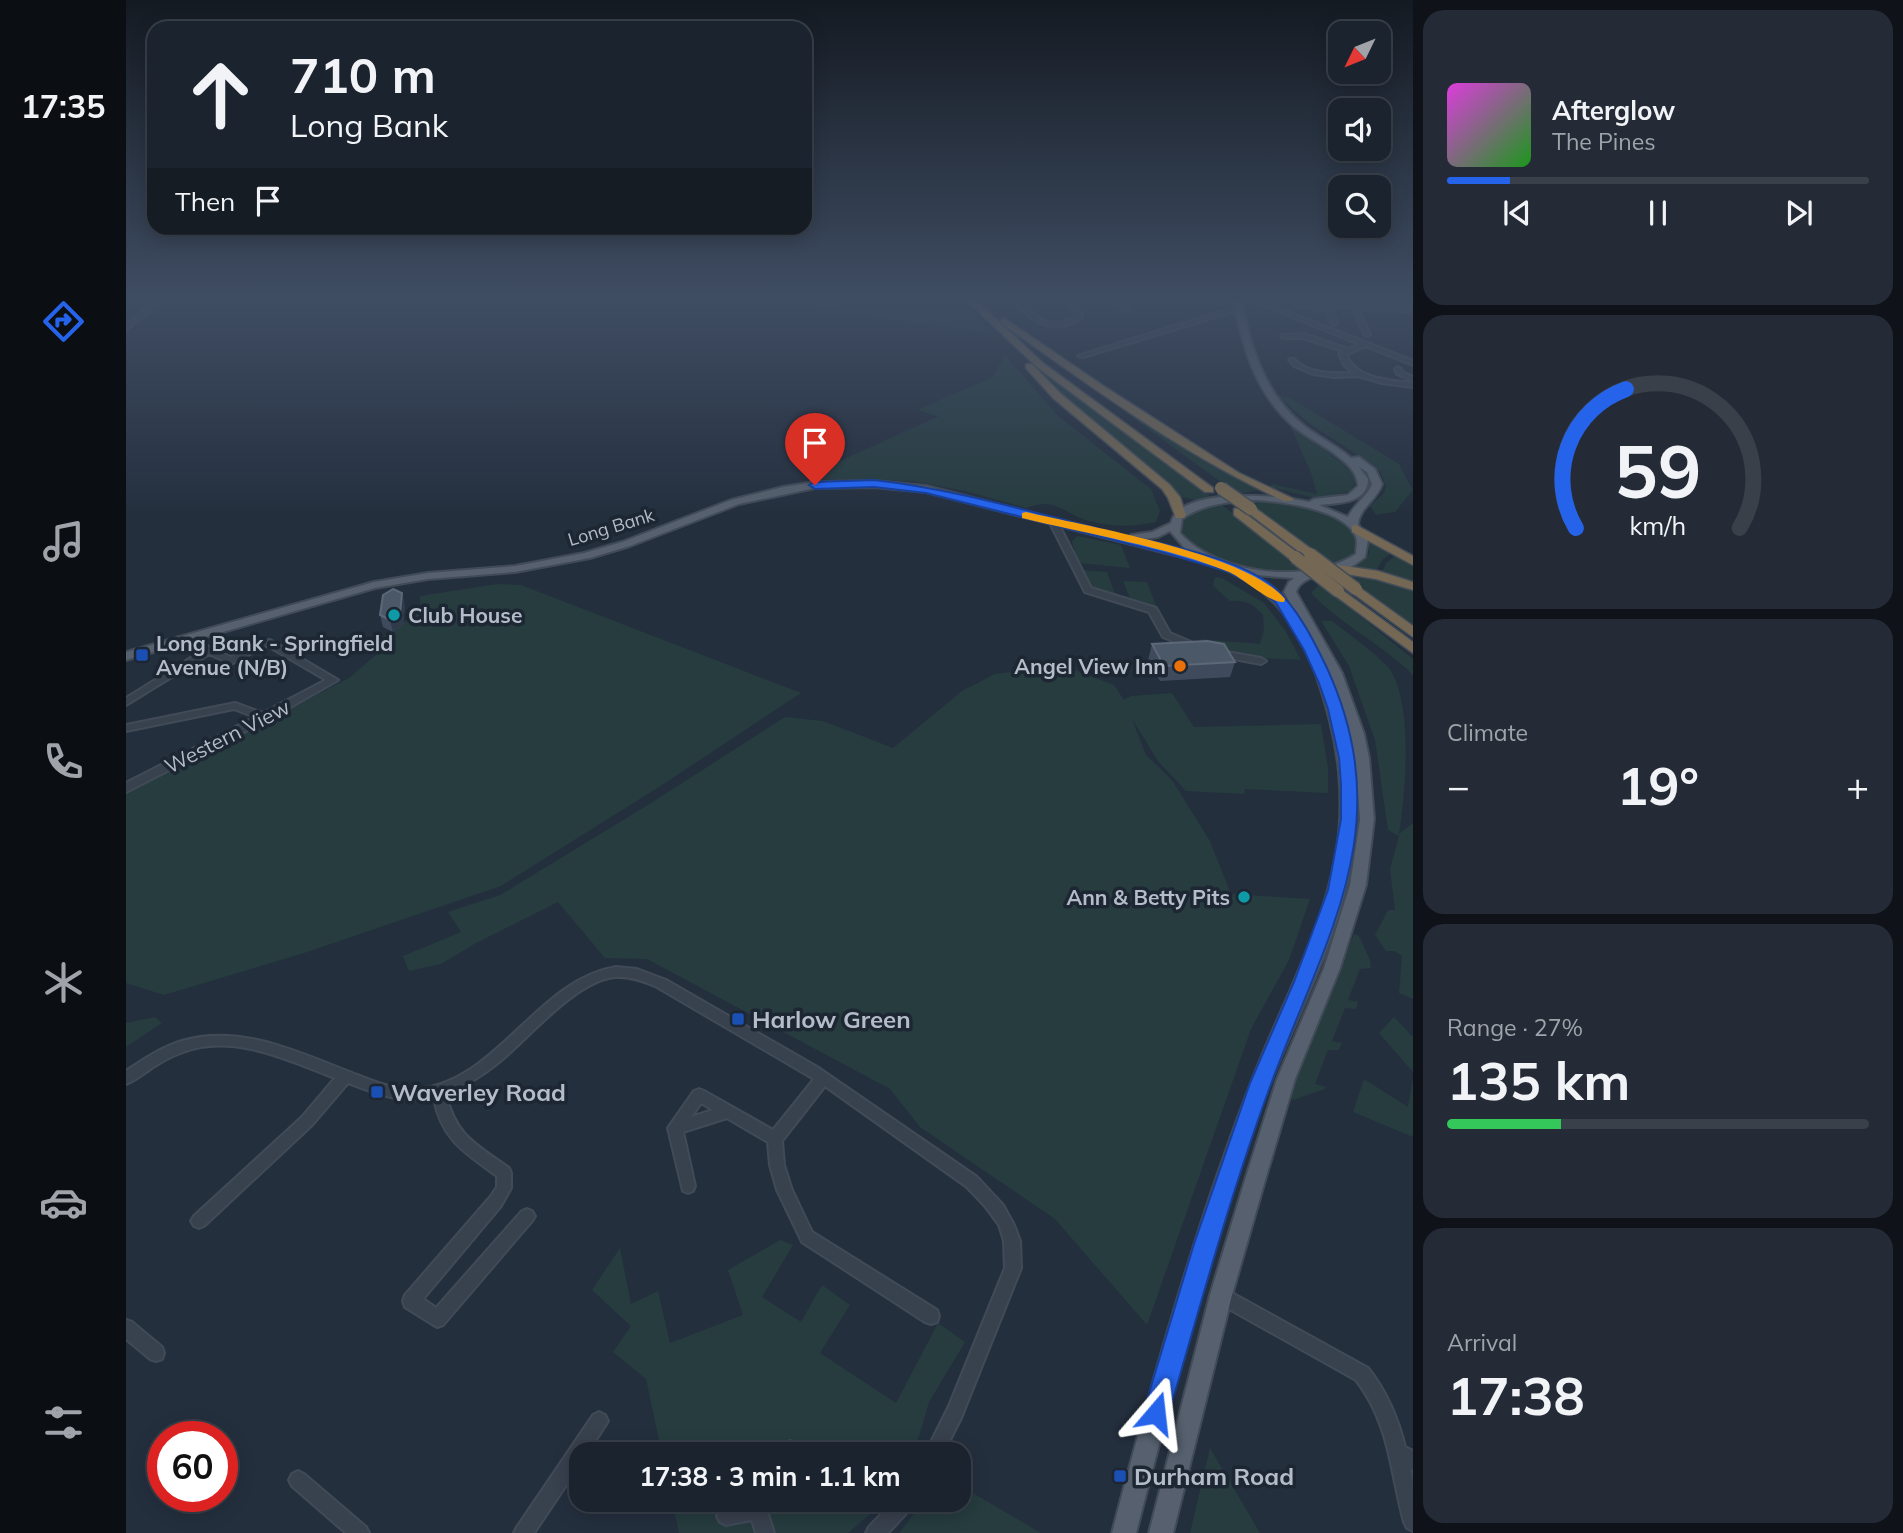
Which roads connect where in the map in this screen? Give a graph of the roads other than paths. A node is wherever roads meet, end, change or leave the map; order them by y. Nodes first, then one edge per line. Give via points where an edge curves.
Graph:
1 (1034, 372) edge
2 (1049, 372) edge
3 (1074, 372) edge
4 (1257, 372) edge
5 (1314, 372) edge
6 (1357, 372) edge
7 (1360, 374) junction
8 (1413, 385) edge
9 (1275, 401) junction
10 (1288, 499) junction
11 (1302, 502) junction
12 (1244, 511) junction
13 (1177, 520) junction
14 (1054, 523) junction
15 (1354, 527) junction
16 (1106, 535) junction
17 (1209, 561) junction
18 (1413, 561) edge
19 (1234, 569) junction
20 (1338, 569) junction
21 (1311, 573) junction
22 (1413, 586) edge
23 (1413, 633) edge
24 (192, 636) junction
25 (1413, 649) edge
26 (208, 650) junction
27 (126, 656) edge
28 (1261, 661) dead end
29 (126, 702) edge
30 (265, 717) junction
31 (126, 728) edge
32 (126, 788) edge
33 (345, 1076) junction
34 (126, 1078) edge
35 (823, 1078) junction
36 (439, 1091) junction
37 (728, 1112) junction
38 (675, 1128) junction
39 (775, 1139) junction
40 (688, 1186) dead end
41 (527, 1216) dead end
42 (199, 1220) dead end
43 (1221, 1295) junction
44 (931, 1316) dead end
45 (126, 1328) edge
46 (156, 1353) dead end
47 (599, 1422) dead end
48 (940, 1442) edge
49 (1406, 1458) edge
50 (298, 1480) dead end
51 (739, 1512) edge
52 (762, 1512) edge
53 (895, 1512) edge
54 (726, 1516) dead end
55 (1413, 1522) edge
56 (360, 1533) edge
57 (523, 1533) edge
58 (765, 1533) edge
59 (875, 1533) edge
60 (1124, 1533) edge
61 (1161, 1533) edge

1 - 13 highway via 1171,492
2 - 12 highway
3 - 10 highway via 1235,475
4 - 9 main road
5 - 7 street
6 - 7 street
7 - 8 street
9 - 11 main road via 1296,424 1351,463 1363,479 1361,490 1351,498
9 - 15 main road via 1374,476 1377,489 1354,511
10 - 11 main road
10 - 13 main road via 1220,501 1199,505
11 - 15 main road via 1327,510
12 - 23 highway, bridge via 1310,554
12 - 25 highway, bridge
13 - 16 main road, Long Bank via 1154,536
13 - 17 main road via 1179,540
14 - 16 main road, Long Bank
14 - 24 main road, Long Bank via 926,489 815,485 735,502 586,556 374,585
14 - 28 street via 1088,590 1153,610 1166,635 1209,651
15 - 18 highway
15 - 20 main road via 1363,542 1362,551
16 - 17 main road, Long Bank
17 - 19 main road
19 - 21 main road
19 - 60 main road via 1281,601 1316,659 1335,709 1346,758 1350,819 1337,890 1260,1083 1214,1219
20 - 21 main road
20 - 22 highway
21 - 43 main road via 1293,584 1290,592 1342,687 1362,758 1367,819 1355,901 1286,1079
24 - 26 street
24 - 27 main road, Long Bank
26 - 29 street
26 - 30 street, Western View via 231,660 271,643 332,677 328,684
30 - 31 street via 235,706
30 - 32 street, Western View
33 - 34 street via 256,1043 229,1039 171,1049
33 - 36 street via 389,1092 415,1095
33 - 42 street via 307,1121
35 - 36 street via 660,983 622,972 585,982 472,1075
35 - 39 street
35 - 48 street via 972,1182 1009,1225 1015,1248 1013,1268
36 - 41 street via 443,1117 455,1136 504,1173 504,1188 411,1300 438,1319
37 - 38 street
37 - 38 street via 699,1095
37 - 39 street
38 - 40 street
39 - 44 street via 779,1174 807,1237
43 - 49 street via 1362,1374 1374,1387
43 - 61 main road
45 - 46 street
47 - 57 street
49 - 55 street
50 - 56 street
51 - 54 street
52 - 58 street
53 - 59 street

